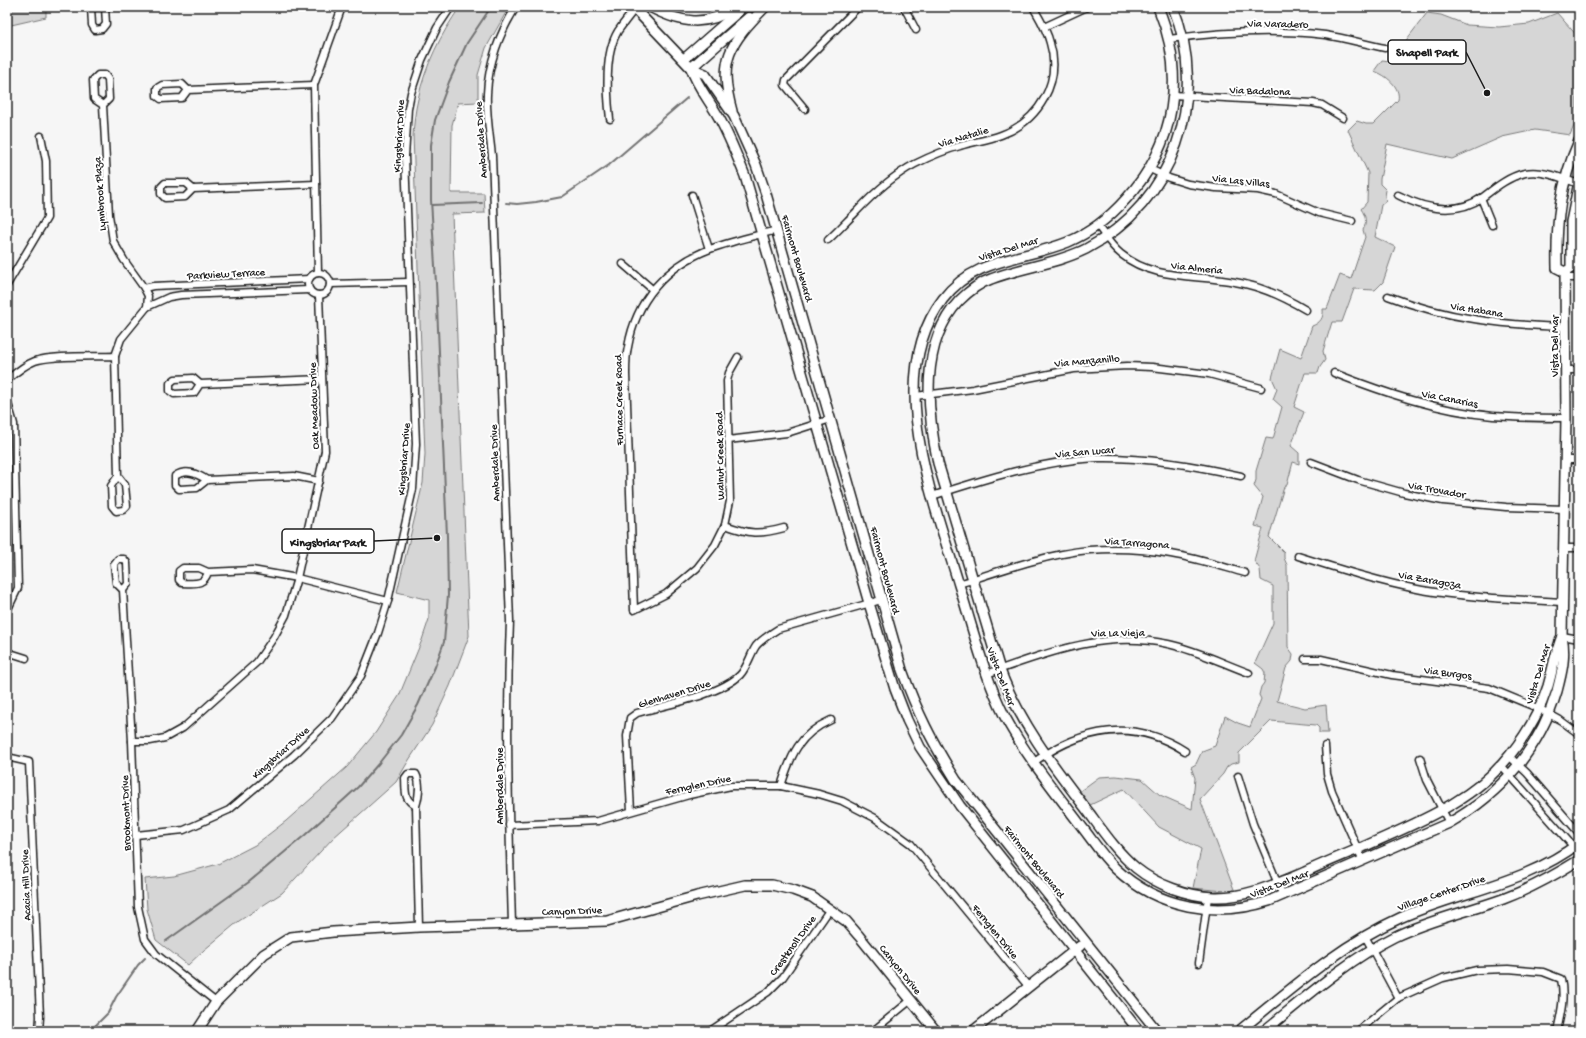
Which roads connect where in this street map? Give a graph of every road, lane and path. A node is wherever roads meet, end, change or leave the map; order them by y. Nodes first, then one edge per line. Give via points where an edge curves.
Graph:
1 (91, 7) edge
2 (105, 7) edge
3 (342, 7) edge
4 (451, 7) edge
5 (516, 7) edge
6 (650, 7) edge
7 (737, 7) edge
8 (743, 7) edge
9 (762, 7) edge
10 (765, 7) edge
11 (858, 7) edge
12 (904, 7) edge
13 (1034, 7) edge
14 (1087, 7) edge
15 (1158, 7) edge
16 (1173, 7) edge
17 (634, 8) edge
18 (1044, 27) junction
19 (916, 30) dead end
20 (1182, 37) junction
21 (1169, 39) junction
22 (1385, 48) dead end
23 (684, 59) junction
24 (691, 68) junction
25 (314, 85) junction
26 (188, 90) junction
27 (1173, 95) junction
28 (1187, 96) junction
29 (104, 105) junction
30 (805, 109) dead end
31 (734, 116) junction
32 (1343, 118) dead end
33 (610, 119) dead end
34 (41, 136) dead end
35 (1579, 140) edge
36 (1150, 169) junction
37 (1162, 175) junction
38 (1565, 179) junction
39 (1579, 183) edge
40 (316, 184) junction
41 (193, 189) junction
42 (692, 195) dead end
43 (1398, 195) dead end
44 (1481, 198) junction
45 (1352, 221) dead end
46 (1492, 225) dead end
47 (1098, 226) junction
48 (777, 230) junction
49 (762, 234) junction
50 (1106, 237) junction
51 (828, 240) dead end
52 (709, 250) junction
53 (623, 264) dead end
54 (318, 273) junction
55 (1565, 275) junction
56 (1579, 278) edge
57 (309, 279) junction
58 (256, 282) junction
59 (409, 282) junction
60 (330, 284) junction
61 (7, 285) edge
62 (202, 285) junction
63 (144, 288) junction
64 (652, 289) junction
65 (309, 290) junction
66 (256, 291) junction
67 (202, 293) junction
68 (319, 295) junction
69 (1388, 296) dead end
70 (147, 307) junction
71 (1306, 310) dead end
72 (1566, 327) junction
73 (115, 356) junction
74 (738, 357) dead end
75 (1566, 370) junction
76 (1579, 370) edge
77 (1334, 373) dead end
78 (322, 379) junction
79 (7, 380) edge
80 (200, 384) junction
81 (1261, 388) dead end
82 (929, 395) junction
83 (915, 396) junction
84 (7, 400) edge
85 (1566, 418) junction
86 (831, 419) junction
87 (817, 424) junction
88 (728, 440) junction
89 (1566, 460) junction
90 (1579, 460) edge
91 (1311, 462) dead end
92 (118, 476) junction
93 (1241, 476) dead end
94 (207, 480) junction
95 (319, 481) junction
96 (946, 491) junction
97 (932, 496) junction
98 (1565, 509) junction
99 (724, 525) junction
100 (784, 528) dead end
101 (1564, 548) junction
102 (1579, 548) edge
103 (1298, 556) dead end
104 (208, 572) junction
105 (1245, 573) dead end
106 (297, 578) junction
107 (972, 580) junction
108 (959, 584) junction
109 (123, 590) dead end
110 (881, 600) junction
111 (388, 601) junction
112 (1563, 602) junction
113 (869, 603) junction
114 (634, 610) joint
115 (7, 611) edge
116 (1562, 636) junction
117 (1579, 639) edge
118 (7, 652) edge
119 (26, 658) dead end
120 (1305, 659) dead end
121 (1000, 670) junction
122 (1249, 673) dead end
123 (987, 674) junction
124 (1540, 709) junction
125 (1549, 713) junction
126 (831, 720) dead end
127 (1579, 734) edge
128 (132, 741) junction
129 (1325, 746) dead end
130 (1185, 751) dead end
131 (1045, 754) junction
132 (1509, 756) junction
133 (7, 757) edge
134 (1420, 758) dead end
135 (1034, 762) junction
136 (1519, 765) junction
137 (1501, 766) junction
138 (1511, 774) junction
139 (1238, 776) dead end
140 (781, 786) junction
141 (416, 806) junction
142 (1443, 810) junction
143 (631, 811) junction
144 (1449, 823) junction
145 (509, 825) junction
146 (1579, 833) edge
147 (136, 835) junction
148 (1577, 848) edge
149 (1358, 849) junction
150 (1579, 860) edge
151 (1362, 861) junction
152 (1278, 884) junction
153 (1208, 896) junction
154 (1283, 896) junction
155 (830, 909) junction
156 (1206, 909) junction
157 (512, 924) junction
158 (419, 927) junction
159 (1365, 936) junction
160 (1085, 942) junction
161 (1372, 949) junction
162 (1075, 950) junction
163 (1199, 963) dead end
164 (1028, 986) junction
165 (1398, 998) junction
166 (911, 1000) junction
167 (216, 1002) junction
168 (40, 1031) edge
169 (197, 1031) edge
170 (710, 1031) edge
171 (873, 1031) edge
172 (936, 1031) edge
173 (973, 1031) edge
174 (1139, 1031) edge
175 (1157, 1031) edge
176 (1239, 1031) edge
177 (1264, 1031) edge
178 (1358, 1031) edge
179 (1557, 1031) edge

1 - 2 street via 92,25 95,30 102,29 106,24
3 - 25 street
4 - 59 street, Kingsbriar Drive via 437,28 422,60 408,108 405,157
5 - 145 street, Amberdale Drive via 493,55 487,94 510,621
6 - 7 street via 680,20 693,22 715,18
8 - 23 street
9 - 24 street
10 - 31 street via 736,41 727,63 726,87
11 - 30 street via 786,80 785,85
12 - 19 street
13 - 18 street, Via Natalie
14 - 18 street
15 - 21 street, Vista Del Mar
16 - 20 street, Vista Del Mar
17 - 23 street, Fairmont Boulevard
17 - 33 street via 612,44 609,60
18 - 51 street, Via Natalie via 1054,57 1053,70 1047,94 1040,107 1028,120 1000,136 959,146 914,165 877,191
20 - 21 street, Via Varadero
20 - 22 street, Via Varadero via 1227,33 1294,33 1326,35
20 - 28 street, Vista Del Mar via 1186,60
21 - 27 street, Vista Del Mar via 1173,63
23 - 24 street, Fairmont Boulevard
24 - 31 street, Fairmont Boulevard via 705,74
24 - 49 street, Fairmont Boulevard via 737,157
25 - 26 street
25 - 40 street
26 - 26 street via 182,98 162,99 157,96 157,88 162,85 182,84
27 - 28 street, Via Badalona
27 - 36 street, Vista Del Mar via 1166,132
28 - 32 street, Via Badalona via 1313,103 1322,105
28 - 37 street, Vista Del Mar via 1180,135
29 - 29 street, Lynnbrook Plaza via 94,99 93,80 98,75 105,75 108,79 109,99
29 - 63 street, Lynnbrook Plaza via 109,215 113,241
31 - 48 street, Fairmont Boulevard via 756,165
34 - 61 street via 46,161 47,218
35 - 38 street, Vista Del Mar
36 - 37 street, Via Las Villas
36 - 47 street, Vista Del Mar via 1125,200
37 - 45 street, Via Las Villas via 1188,184 1268,192 1319,212
37 - 50 street, Vista Del Mar via 1137,210
38 - 39 street
38 - 44 street via 1546,173 1526,173 1506,180
38 - 55 street, Vista Del Mar via 1558,209 1556,240 1558,268
39 - 55 street, Vista Del Mar via 1571,222 1571,268
40 - 41 street
40 - 54 street
41 - 41 street via 185,197 165,198 161,194 161,187 165,183 186,183
42 - 52 street
43 - 44 street via 1434,209 1460,206
44 - 46 street
47 - 50 street, Via Almeria
47 - 83 street, Vista Del Mar via 1057,246 981,268 955,285 931,317 924,335
48 - 49 street, Furnace Creek Road
48 - 86 street, Fairmont Boulevard
49 - 52 street, Furnace Creek Road
49 - 87 street, Fairmont Boulevard
50 - 71 street, Via Almeria via 1121,254 1142,267 1172,275 1253,286 1290,300
50 - 82 street, Vista Del Mar via 1070,256 989,280 966,295 951,310 942,326 932,362
52 - 64 street, Furnace Creek Road via 686,261
53 - 64 street
54 - 57 street
54 - 60 street via 326,276
55 - 56 street
55 - 72 street, Vista Del Mar
57 - 58 street, Parkview Terrace
57 - 65 street
58 - 62 street, Parkview Terrace
58 - 66 street
59 - 60 street
59 - 111 street, Kingsbriar Drive via 415,417 414,481
60 - 68 street via 327,291
62 - 63 street, Parkview Terrace
62 - 67 street
63 - 70 street, Lynnbrook Plaza via 148,296
64 - 114 street, Furnace Creek Road via 634,323 627,347
65 - 66 street, Parkview Terrace
65 - 68 street
66 - 67 street, Parkview Terrace
67 - 70 street, Parkview Terrace via 169,297
68 - 78 street, Oak Meadow Drive
69 - 72 street, Via Habana via 1448,315 1511,325
70 - 73 street via 121,339
72 - 75 street, Vista Del Mar
73 - 79 street via 35,361 18,370
73 - 92 street
74 - 88 street, Walnut Creek Road via 727,381
75 - 76 street
75 - 85 street, Vista Del Mar
77 - 85 street, Via Canarias via 1410,400 1456,411 1493,416
78 - 80 street
78 - 95 street, Oak Meadow Drive via 325,451
80 - 80 street via 193,378 175,379 170,383 170,391 174,394 194,393
81 - 82 street, Via Manzanillo via 1209,374 1127,366 1067,370
82 - 83 street, Via Manzanillo
82 - 96 street, Vista Del Mar via 932,436
83 - 97 street, Vista Del Mar via 919,442
84 - 115 street via 14,424 18,588
85 - 89 street, Vista Del Mar
86 - 87 street
86 - 110 street, Fairmont Boulevard
87 - 88 street via 787,433
87 - 113 street, Fairmont Boulevard
88 - 99 street, Walnut Creek Road via 730,501
89 - 90 street
89 - 98 street, Vista Del Mar
91 - 98 street, Via Trovador via 1358,480 1443,501 1486,506
92 - 92 street via 111,486 112,506 116,511 127,506 125,485
93 - 96 street, Via San Lucar via 1158,460 1097,458 1038,466
94 - 94 street via 196,473 180,473 175,476 175,485 179,489 197,488
94 - 95 street via 294,476
95 - 106 street, Oak Meadow Drive
96 - 97 street, Via San Lucar
96 - 107 street, Vista Del Mar
97 - 108 street, Vista Del Mar
98 - 101 street, Vista Del Mar
99 - 100 street via 756,534
99 - 114 street, Walnut Creek Road via 716,544 697,568 666,594
101 - 102 street
101 - 112 street, Vista Del Mar
103 - 112 street, Via Zaragoza via 1422,589 1464,596
104 - 104 street via 199,568 183,568 179,571 179,580 182,583 201,582 206,579
104 - 106 street via 252,570
105 - 107 street, Via Tarragona via 1170,554 1105,549 1073,552
106 - 111 street
106 - 128 street, Oak Meadow Drive via 286,616 257,662 183,728 165,738
107 - 108 street, Via Tarragona
107 - 121 street, Vista Del Mar
108 - 123 street, Vista Del Mar
109 - 128 street, Brookmont Drive
110 - 113 street, Glenhaven Drive
110 - 160 street, Fairmont Boulevard via 914,704 937,750 956,780
111 - 147 street, Kingsbriar Drive via 361,676 332,718 294,755 229,810 184,830
112 - 116 street, Vista Del Mar
113 - 143 street, Glenhaven Drive via 778,629 766,636 757,646 741,674 733,682 716,691 637,713 630,718 627,736
113 - 162 street, Fairmont Boulevard via 895,689 920,747 960,806
116 - 117 street
116 - 124 street, Vista Del Mar
116 - 125 street, Vista Del Mar via 1565,651
118 - 119 street
120 - 124 street, Via Burgos via 1321,659 1414,678 1489,688
121 - 122 street, Via La Vieja via 1072,646 1121,640 1174,645
121 - 123 street, Via La Vieja
121 - 131 street, Vista Del Mar via 1020,716
123 - 135 street, Vista Del Mar via 1008,723
124 - 125 street, Via Burgos
124 - 132 street, Vista Del Mar via 1526,734
125 - 127 street, Via Burgos
125 - 136 street, Vista Del Mar
126 - 140 street via 819,725 800,742 789,761
128 - 147 street, Brookmont Drive
129 - 149 street via 1330,782
130 - 131 street via 1150,734 1117,731 1078,738
131 - 135 street
131 - 153 street, Vista Del Mar via 1115,847 1137,869 1164,885
132 - 136 street
132 - 137 street, Vista Del Mar
133 - 168 street, Acacia Hill Drive via 30,762
134 - 142 street via 1427,780
135 - 156 street, Vista Del Mar via 1118,871 1157,897
136 - 138 street, Vista Del Mar
136 - 146 street
137 - 138 street
137 - 142 street, Vista Del Mar via 1470,793
138 - 144 street, Vista Del Mar via 1488,797
138 - 148 street
139 - 152 street via 1253,824
140 - 143 street, Fernglen Drive via 731,786
140 - 164 street, Fernglen Drive via 842,801 875,818 911,844
141 - 141 street via 406,798 404,778 408,774 416,774 418,779 419,796
141 - 158 street
142 - 144 street
142 - 149 street, Vista Del Mar
143 - 145 street, Fernglen Drive via 598,821
144 - 151 street, Vista Del Mar
145 - 157 street, Amberdale Drive
147 - 167 street, Brookmont Drive via 138,907 145,939 156,954
148 - 159 street, Village Center Drive via 1516,878 1422,909
149 - 151 street
149 - 152 street, Vista Del Mar
150 - 161 street via 1523,891 1433,921
151 - 154 street, Vista Del Mar
152 - 153 street, Vista Del Mar via 1248,893 1222,897
152 - 154 street
153 - 156 street
154 - 156 street, Vista Del Mar via 1242,909
155 - 157 street, Canyon Drive via 812,897 793,890 772,885 745,885 607,921
155 - 166 street, Canyon Drive via 846,921
155 - 170 street, Crestknoll Drive via 783,977 768,992
156 - 163 street
157 - 158 street, Canyon Drive
158 - 167 street, Canyon Drive via 333,932 291,938 264,954
159 - 161 street
159 - 176 street, Village Center Drive via 1316,969
160 - 162 street
160 - 175 street, Fairmont Boulevard
161 - 165 street
161 - 177 street
162 - 164 street
162 - 174 street, Fairmont Boulevard
164 - 173 street
165 - 178 street
165 - 179 street via 1443,978 1477,970 1544,972 1561,979 1564,990
166 - 171 street
166 - 172 street, Canyon Drive
167 - 169 street, Canyon Drive

